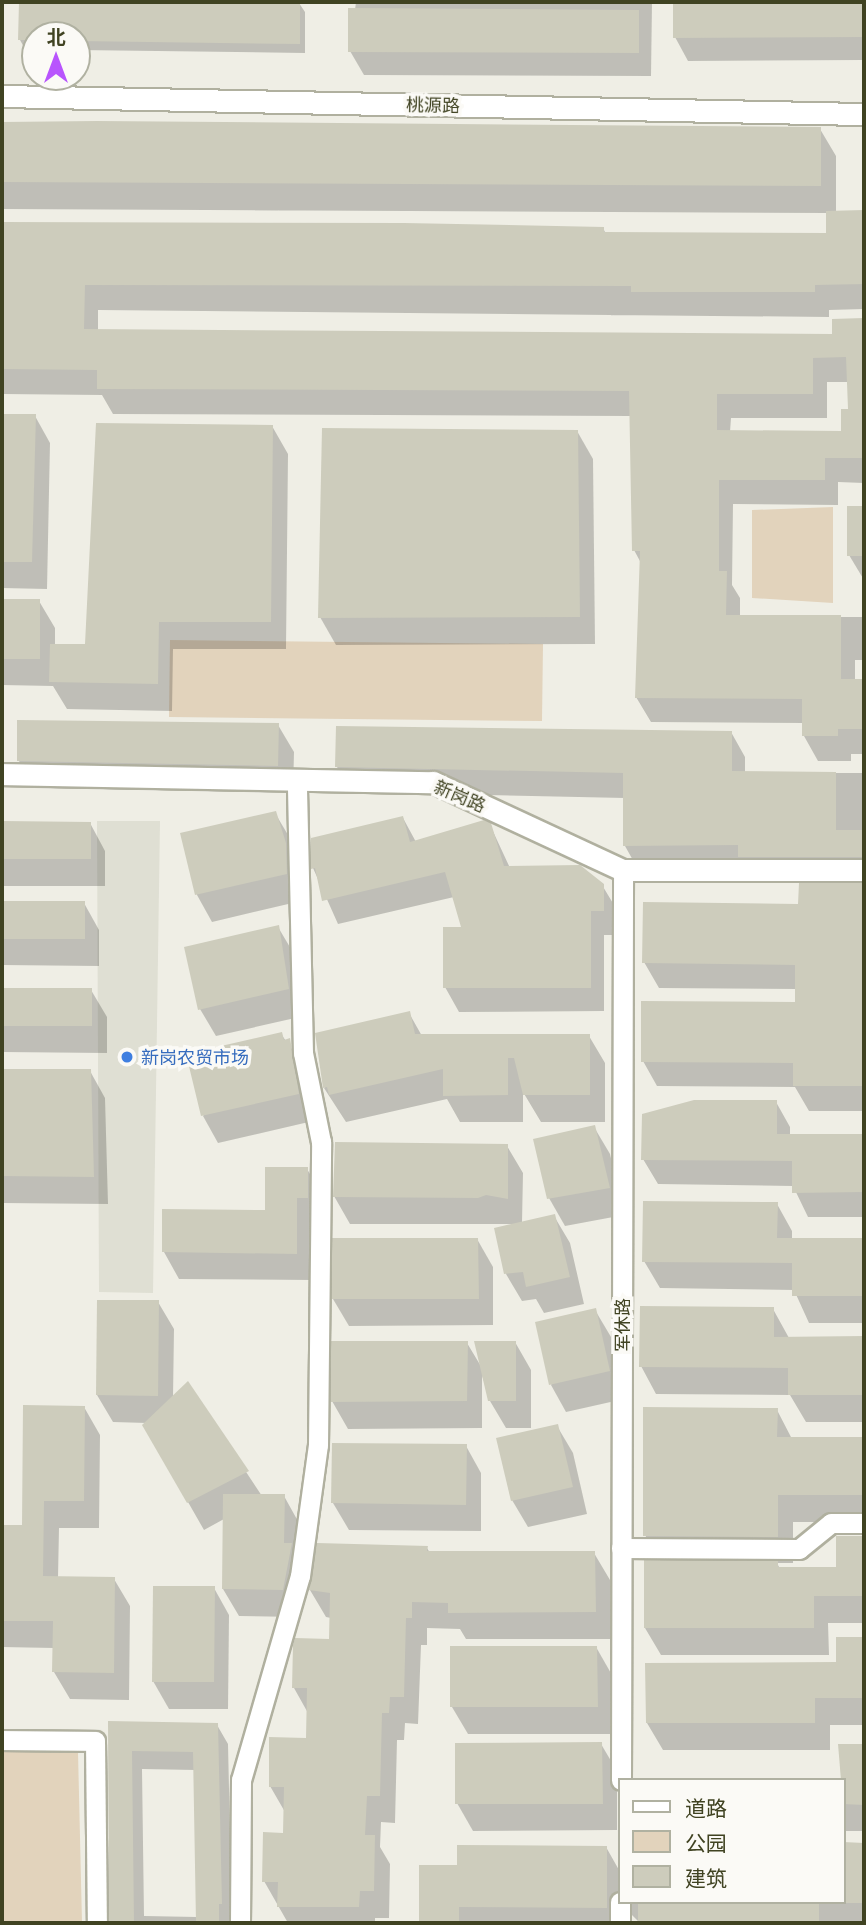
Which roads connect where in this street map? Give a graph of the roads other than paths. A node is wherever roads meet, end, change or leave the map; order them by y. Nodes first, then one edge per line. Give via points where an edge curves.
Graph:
1 (2, 96) edge
2 (864, 114) edge
3 (2, 774) edge
4 (297, 780) junction
5 (624, 870) junction
6 (864, 870) edge
7 (864, 1523) edge
8 (621, 1548) junction
9 (2, 1740) edge
10 (621, 1778) edge
11 (620, 1904) edge
12 (97, 1923) edge
13 (240, 1923) edge
14 (620, 1923) edge

1 - 2 street, 桃源路
3 - 4 street, 新岗路
4 - 5 street, 新岗路 via 433,782
4 - 13 street via 303,1053 321,1142 317,1445 300,1576 241,1780
5 - 6 street, 新岗路
5 - 8 street, 军休路
7 - 8 street via 831,1523 799,1549
8 - 10 street, 军休路
9 - 12 street via 95,1741
11 - 14 street

